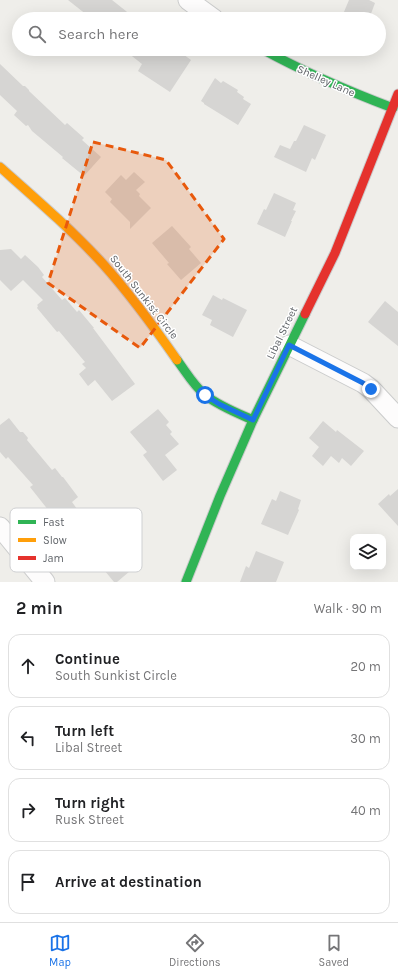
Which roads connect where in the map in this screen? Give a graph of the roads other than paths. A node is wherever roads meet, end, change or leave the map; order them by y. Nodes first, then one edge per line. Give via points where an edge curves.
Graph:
1 (188, 0) edge
2 (204, 12) edge
3 (275, 56) edge
4 (398, 94) edge
5 (393, 108) junction
6 (0, 167) edge
7 (289, 345) junction
8 (398, 418) edge
9 (253, 420) junction
10 (0, 527) edge
11 (10, 539) edge
12 (37, 572) edge
13 (45, 582) edge
14 (186, 582) edge

1 - 2 street
3 - 5 street, Shelley Lane via 325,81
4 - 5 street, Libal Street
5 - 7 street, Libal Street via 335,253
6 - 9 street, South Sunkist Circle via 102,263 136,303 205,395
7 - 8 street via 363,383
7 - 9 street, Libal Street
9 - 14 street, Libal Street
10 - 11 street
12 - 13 street

